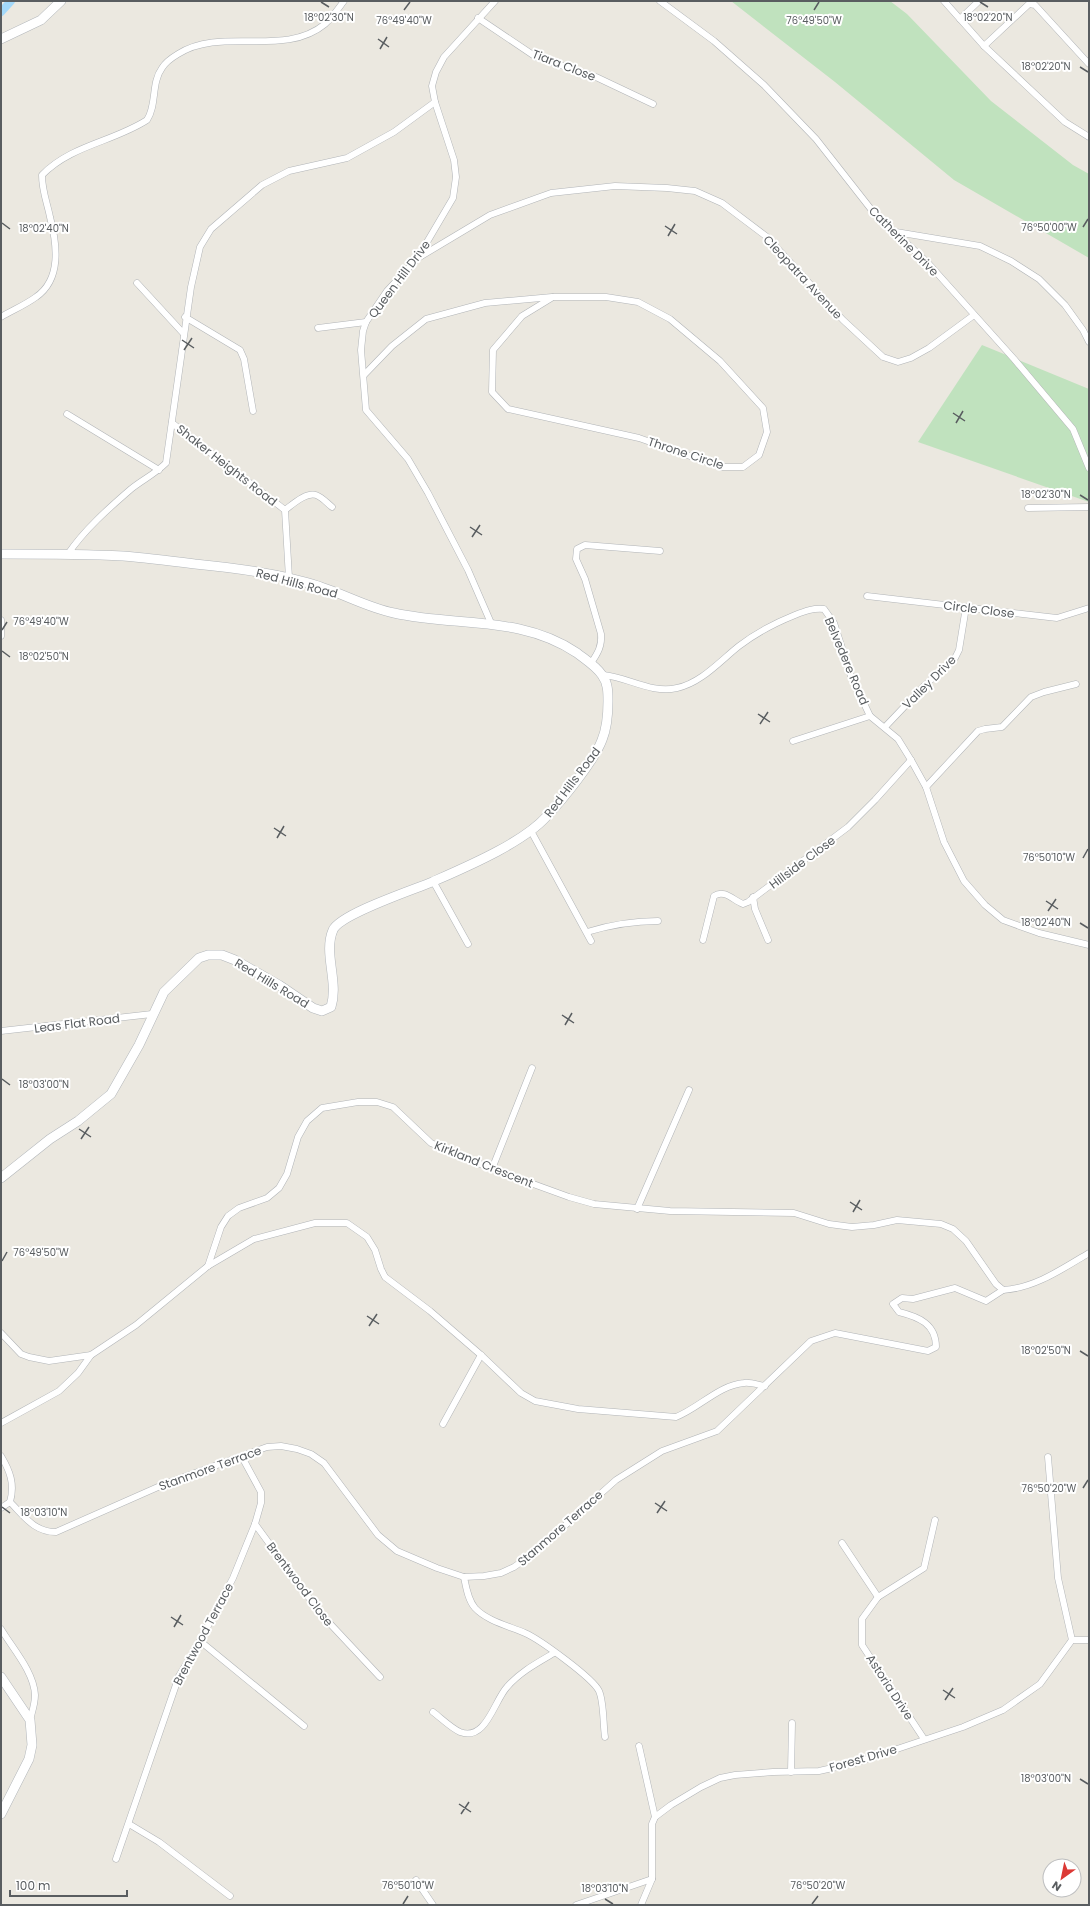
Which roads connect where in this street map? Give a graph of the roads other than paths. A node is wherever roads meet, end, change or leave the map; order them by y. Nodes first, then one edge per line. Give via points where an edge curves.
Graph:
1 (61, 1) edge
2 (344, 1) edge
3 (495, 1) edge
4 (660, 1) edge
5 (944, 1) edge
6 (978, 1) edge
7 (478, 18) junction
8 (960, 19) junction
9 (1, 39) edge
10 (984, 46) junction
11 (1089, 64) edge
12 (435, 102) junction
13 (653, 104) dead end
14 (1089, 137) edge
15 (896, 232) junction
16 (417, 259) junction
17 (137, 283) dead end
18 (553, 297) junction
19 (974, 315) junction
20 (1, 317) edge
21 (185, 317) junction
22 (366, 322) junction
23 (318, 328) dead end
24 (183, 334) junction
25 (1089, 342) edge
26 (364, 375) junction
27 (253, 411) dead end
28 (67, 414) dead end
29 (172, 423) junction
30 (1089, 468) edge
31 (159, 470) junction
32 (332, 507) dead end
33 (1089, 507) edge
34 (1028, 508) dead end
35 (285, 510) junction
36 (660, 551) dead end
37 (1, 554) edge
38 (68, 554) junction
39 (289, 578) junction
40 (867, 596) dead end
41 (966, 607) junction
42 (1089, 608) edge
43 (1, 620) edge
44 (491, 623) junction
45 (1, 636) edge
46 (591, 663) junction
47 (603, 675) junction
48 (1076, 684) dead end
49 (870, 716) junction
50 (885, 727) junction
51 (794, 741) dead end
52 (911, 760) junction
53 (926, 787) junction
54 (531, 831) junction
55 (432, 881) junction
56 (753, 898) junction
57 (658, 921) dead end
58 (586, 932) junction
59 (703, 940) dead end
60 (768, 940) dead end
61 (591, 941) dead end
62 (468, 944) dead end
63 (1089, 945) edge
64 (152, 1014) junction
65 (1, 1031) edge
66 (532, 1068) dead end
67 (689, 1090) dead end
68 (492, 1169) junction
69 (1, 1178) edge
70 (637, 1209) junction
71 (1089, 1253) edge
72 (208, 1266) junction
73 (1003, 1290) junction
74 (1, 1333) edge
75 (91, 1355) junction
76 (481, 1355) junction
77 (765, 1386) junction
78 (1, 1422) edge
79 (443, 1424) dead end
80 (1, 1456) edge
81 (242, 1457) junction
82 (1048, 1457) dead end
83 (10, 1502) junction
84 (1, 1508) edge
85 (935, 1520) dead end
86 (255, 1524) junction
87 (842, 1543) dead end
88 (464, 1577) junction
89 (878, 1597) junction
90 (1, 1629) edge
91 (1072, 1640) junction
92 (1089, 1640) edge
93 (200, 1641) junction
94 (554, 1653) junction
95 (1, 1677) edge
96 (380, 1677) dead end
97 (433, 1712) dead end
98 (30, 1720) junction
99 (792, 1723) dead end
100 (304, 1726) dead end
101 (605, 1737) dead end
102 (924, 1739) junction
103 (639, 1746) dead end
104 (791, 1772) junction
105 (1, 1814) edge
106 (655, 1817) junction
107 (129, 1824) junction
108 (116, 1859) dead end
109 (652, 1879) junction
110 (416, 1880) dead end
111 (230, 1896) dead end
112 (433, 1905) edge
113 (576, 1905) edge
114 (641, 1905) edge

1 - 9 main road via 41,20
2 - 20 street via 325,24 304,35 280,41 224,40 188,48 162,68 151,114 147,120 71,152 52,164 42,175 42,189 55,240 52,280 37,296
3 - 7 street, Queen Hill Drive
4 - 15 street, Catherine Drive via 714,41 764,85 816,138 874,213
5 - 8 street
6 - 8 street
7 - 12 street, Queen Hill Drive via 444,58 436,72 432,86
7 - 13 street, Tiara Close via 536,57 596,77
8 - 10 street
10 - 11 street via 1032,4
10 - 14 street via 1065,122
12 - 16 street, Queen Hill Drive via 454,160 456,177 453,198
12 - 21 street via 394,132 347,158 289,172 262,185 238,204 210,229 200,247
15 - 19 street, Catherine Drive via 928,263
15 - 25 street via 980,246 1011,261 1039,279 1065,305
16 - 19 street, Cleopatra Avenue via 490,215 551,193 615,186 667,188 695,191 722,203 767,237 843,320 883,357 898,362 911,358
16 - 22 street, Queen Hill Drive via 387,291
17 - 24 street
18 - 18 street, Throne Circle via 606,297 638,302 670,319 720,361 763,408 767,432 759,454 743,467 721,467 639,438 508,408 492,392 493,350 522,316
18 - 26 street, Throne Circle via 485,303 426,319 392,346
19 - 30 street, Catherine Drive via 1073,430
21 - 24 street
21 - 27 street via 240,350 244,359
22 - 23 street
22 - 26 street, Queen Hill Drive via 361,350
24 - 29 street
26 - 44 street, Queen Hill Drive via 366,410 408,459 428,493 468,570
28 - 31 street
29 - 31 street via 166,463
29 - 35 street, Shaker Heights Road
31 - 38 street via 132,489 76,542
32 - 35 street via 317,495 312,495 304,497
33 - 34 street
35 - 39 street, Shaker Heights Road
36 - 46 street via 585,545 577,549 576,559 585,579 601,634 602,643
37 - 38 main road, Red Hills Road
38 - 39 main road, Red Hills Road via 134,557 251,570
39 - 44 main road, Red Hills Road via 392,613 419,618
40 - 41 street, Circle Close
41 - 42 street, Circle Close via 1057,618
41 - 50 street, Valley Drive via 959,650 955,658
43 - 45 street
44 - 46 main road, Red Hills Road via 547,638
46 - 47 main road, Red Hills Road
47 - 49 street, Belvedere Road via 656,689 678,688 698,678 766,628 818,608 824,609 834,623 851,676
47 - 54 main road, Red Hills Road via 607,683 608,704 602,742 562,799
48 - 53 street via 1031,697 1002,727 978,731
49 - 50 street, Belvedere Road
49 - 51 street
50 - 52 street, Belvedere Road via 898,739
52 - 53 street, Belvedere Road
52 - 56 street, Hillside Close via 848,827
53 - 63 street, Belvedere Road via 944,842 964,881 985,905 1003,920 1039,933
54 - 55 main road, Red Hills Road via 508,846
54 - 58 street
55 - 62 street
55 - 64 main road, Red Hills Road via 389,898 336,925 332,932 330,959 334,997 331,1007 327,1009 322,1011 313,1008 235,960 222,955 208,955 193,963 164,992
56 - 59 street, Hillside Close via 743,904 724,894 717,894 713,899
56 - 60 street
57 - 58 street via 609,925
58 - 61 street
64 - 65 street, Leas Flat Road
64 - 69 main road, Red Hills Road via 111,1094
66 - 68 street
67 - 70 street
68 - 70 street, Kirkland Crescent via 594,1204
68 - 72 street, Kirkland Crescent via 431,1143 393,1107 377,1102 358,1102 322,1108 307,1121 298,1137 287,1174 279,1188 267,1198 239,1208 228,1216
70 - 73 street, Kirkland Crescent via 794,1213 828,1224 852,1227 897,1220 941,1224 953,1229 966,1241
71 - 73 street via 1043,1279 1019,1289
72 - 75 street via 136,1325
72 - 76 street via 254,1239 315,1223 347,1223 367,1237 385,1277
73 - 77 street, Stanmore Terrace via 986,1301 955,1288 913,1299 902,1298 894,1304 899,1312 916,1316 930,1328 936,1337 936,1347 928,1351 835,1334 811,1341
74 - 75 street via 21,1354 29,1357 49,1361
75 - 78 street via 78,1373 59,1391
76 - 77 street via 521,1393 535,1401 578,1409 676,1416 687,1413 731,1386 744,1382
76 - 79 street
77 - 88 street, Stanmore Terrace via 717,1431 662,1451 616,1480 534,1553 514,1567 500,1573
80 - 83 street via 12,1483 13,1493
81 - 83 street, Stanmore Terrace via 167,1483 56,1532 38,1529
81 - 86 street, Brentwood Terrace via 261,1492 261,1503
81 - 88 street, Stanmore Terrace via 267,1447 281,1446 311,1454 324,1463 378,1535 398,1551
82 - 91 street via 1058,1578
83 - 84 street
85 - 89 street, Astoria Drive via 924,1568
86 - 93 street, Brentwood Terrace via 233,1578
86 - 96 street, Brentwood Close via 320,1613
87 - 89 street
88 - 94 street via 469,1600 476,1608 485,1615 527,1634
89 - 102 street, Astoria Drive via 862,1619 862,1645
90 - 98 street via 33,1685 35,1696
91 - 92 street
91 - 102 street, Forest Drive via 1040,1684 1003,1710 963,1727
93 - 100 street
93 - 107 street, Brentwood Terrace via 175,1686
94 - 97 street via 524,1671 506,1688 480,1730 468,1733 459,1731
94 - 101 street via 595,1684 600,1692
95 - 98 main road
98 - 105 main road via 32,1745 29,1759
99 - 104 street
102 - 104 street, Forest Drive via 854,1763 819,1771
103 - 106 street
104 - 106 street, Forest Drive via 720,1778 701,1786
106 - 109 street via 651,1830
107 - 108 street, Brentwood Terrace
107 - 111 street via 159,1842
109 - 113 street
109 - 114 street
110 - 112 street

